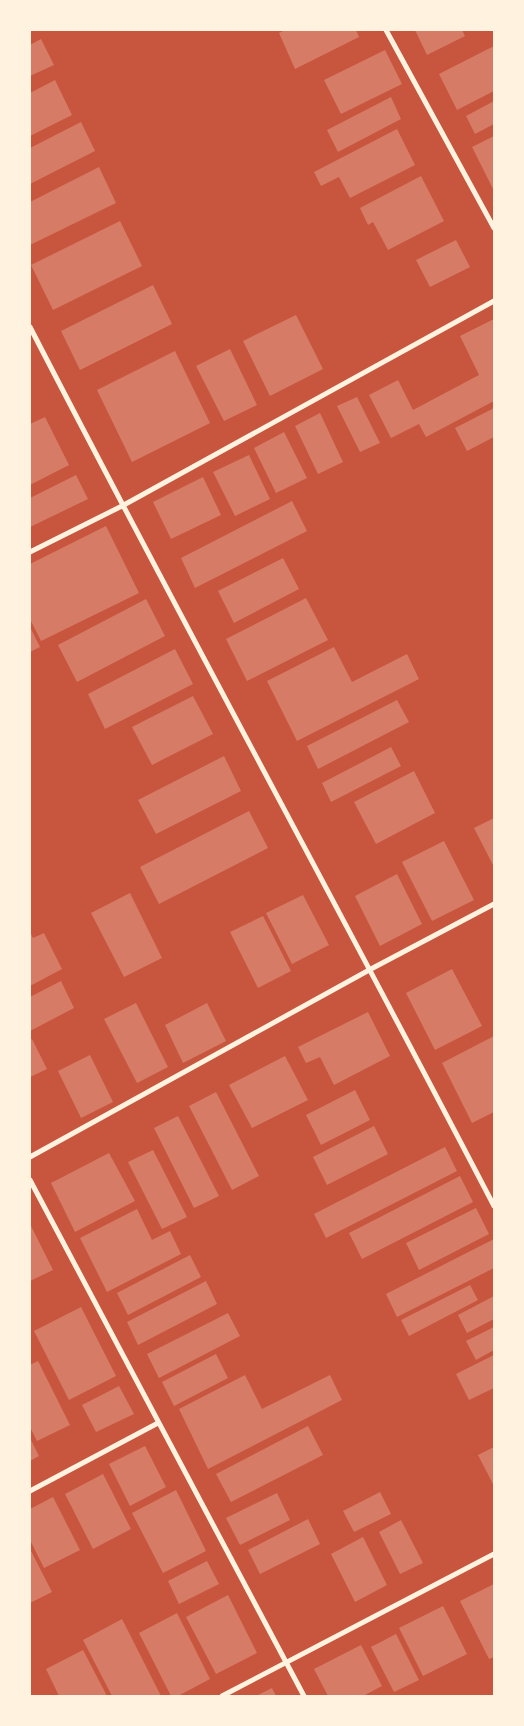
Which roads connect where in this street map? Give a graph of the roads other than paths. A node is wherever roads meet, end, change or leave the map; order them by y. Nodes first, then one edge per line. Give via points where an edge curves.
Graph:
1 (386, 30) edge
2 (494, 228) edge
3 (494, 301) edge
4 (30, 327) edge
5 (122, 506) junction
6 (30, 552) edge
7 (494, 904) edge
8 (370, 969) junction
9 (30, 1157) edge
10 (30, 1180) edge
11 (494, 1206) edge
12 (158, 1423) junction
13 (30, 1491) edge
14 (494, 1554) edge
15 (286, 1662) junction
16 (222, 1696) edge
17 (304, 1696) edge

1 - 2 street
3 - 5 street
4 - 5 street
5 - 6 street
5 - 8 street
7 - 8 street
8 - 9 street
8 - 11 street
10 - 12 street
12 - 13 street
12 - 15 street
14 - 15 street
15 - 16 street
15 - 17 street

